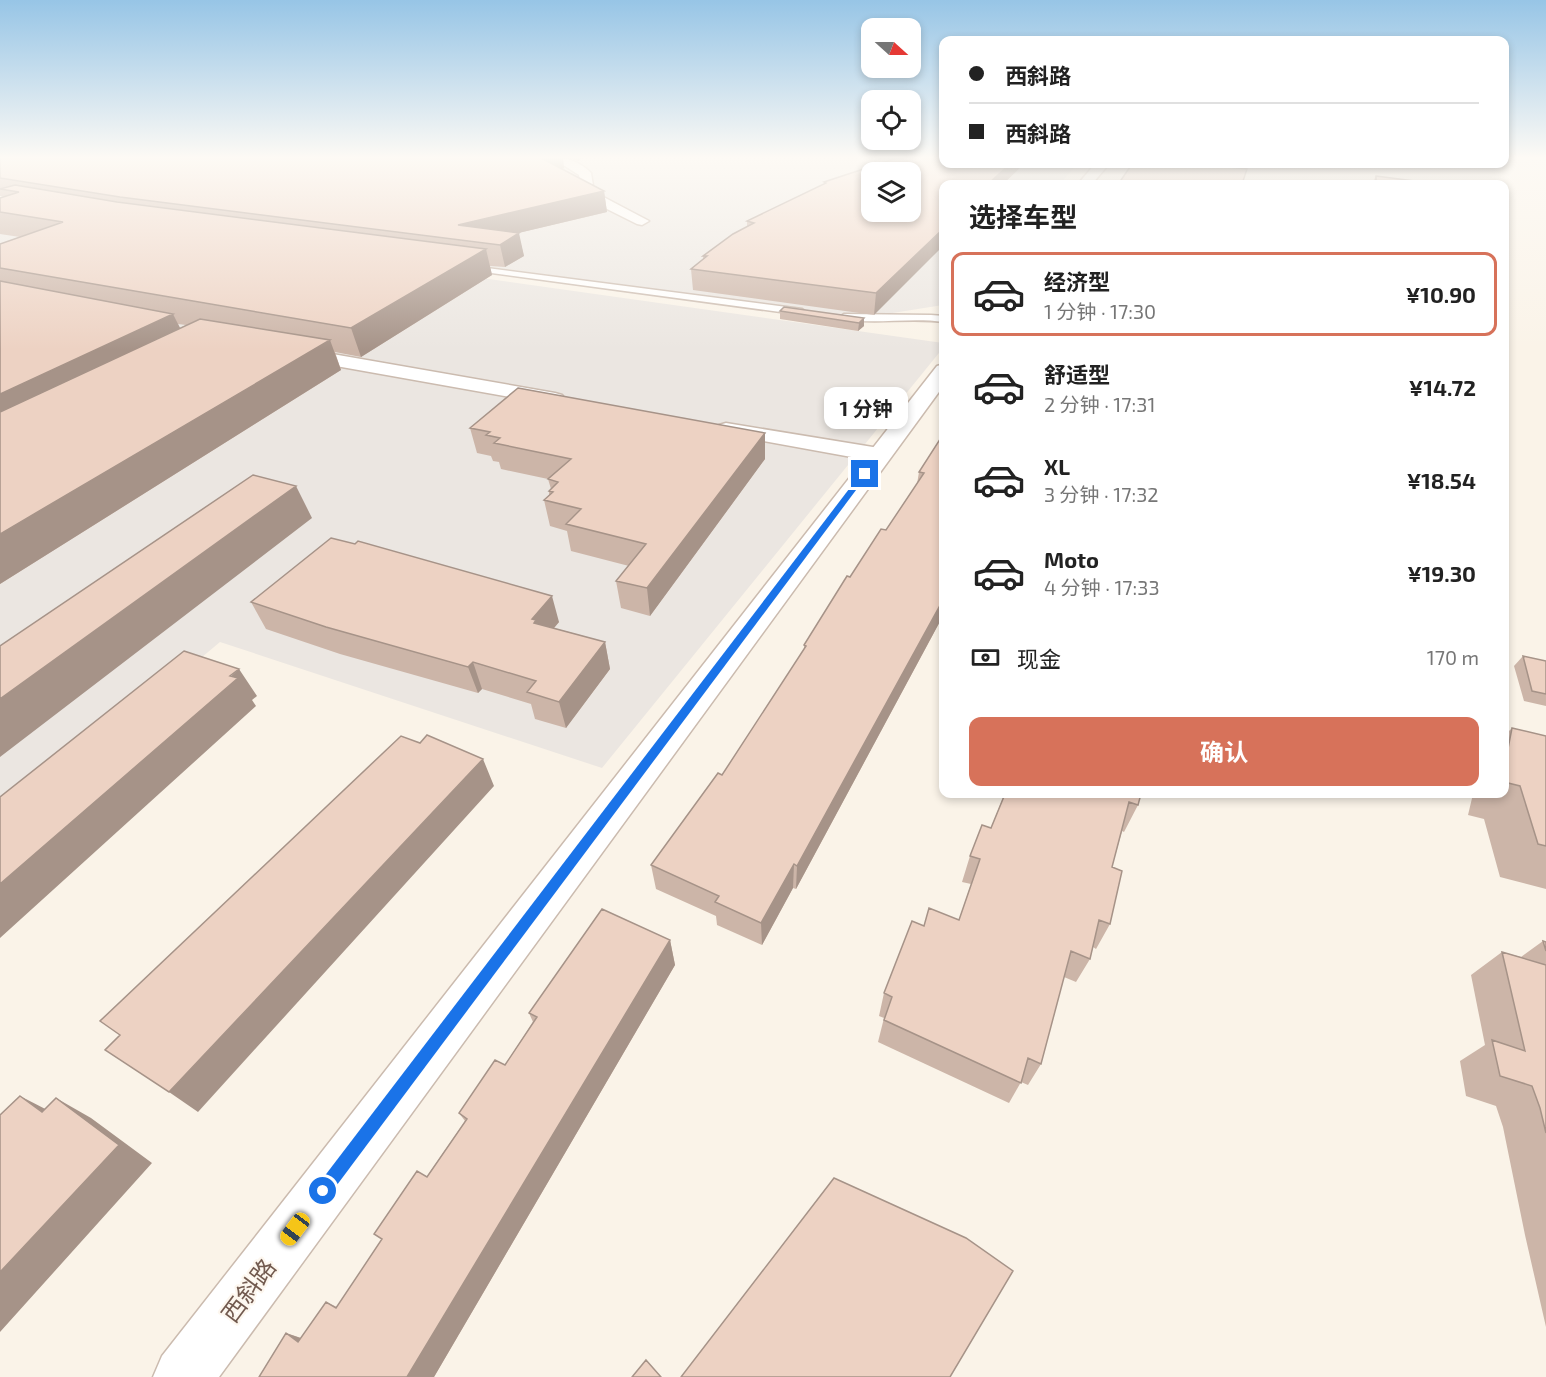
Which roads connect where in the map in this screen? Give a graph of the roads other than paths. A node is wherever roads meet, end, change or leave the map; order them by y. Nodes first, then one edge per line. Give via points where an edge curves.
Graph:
1 (460, 267) edge
2 (811, 313) edge
3 (834, 316) edge
4 (939, 319) edge
5 (283, 352) edge
6 (939, 377) edge
7 (575, 402) edge
8 (704, 425) edge
9 (879, 455) junction
10 (183, 1377) edge

1 - 2 lane
3 - 4 lane via 868,321
5 - 7 street
6 - 9 street, 西斜路
8 - 9 street
9 - 10 street, 西斜路

